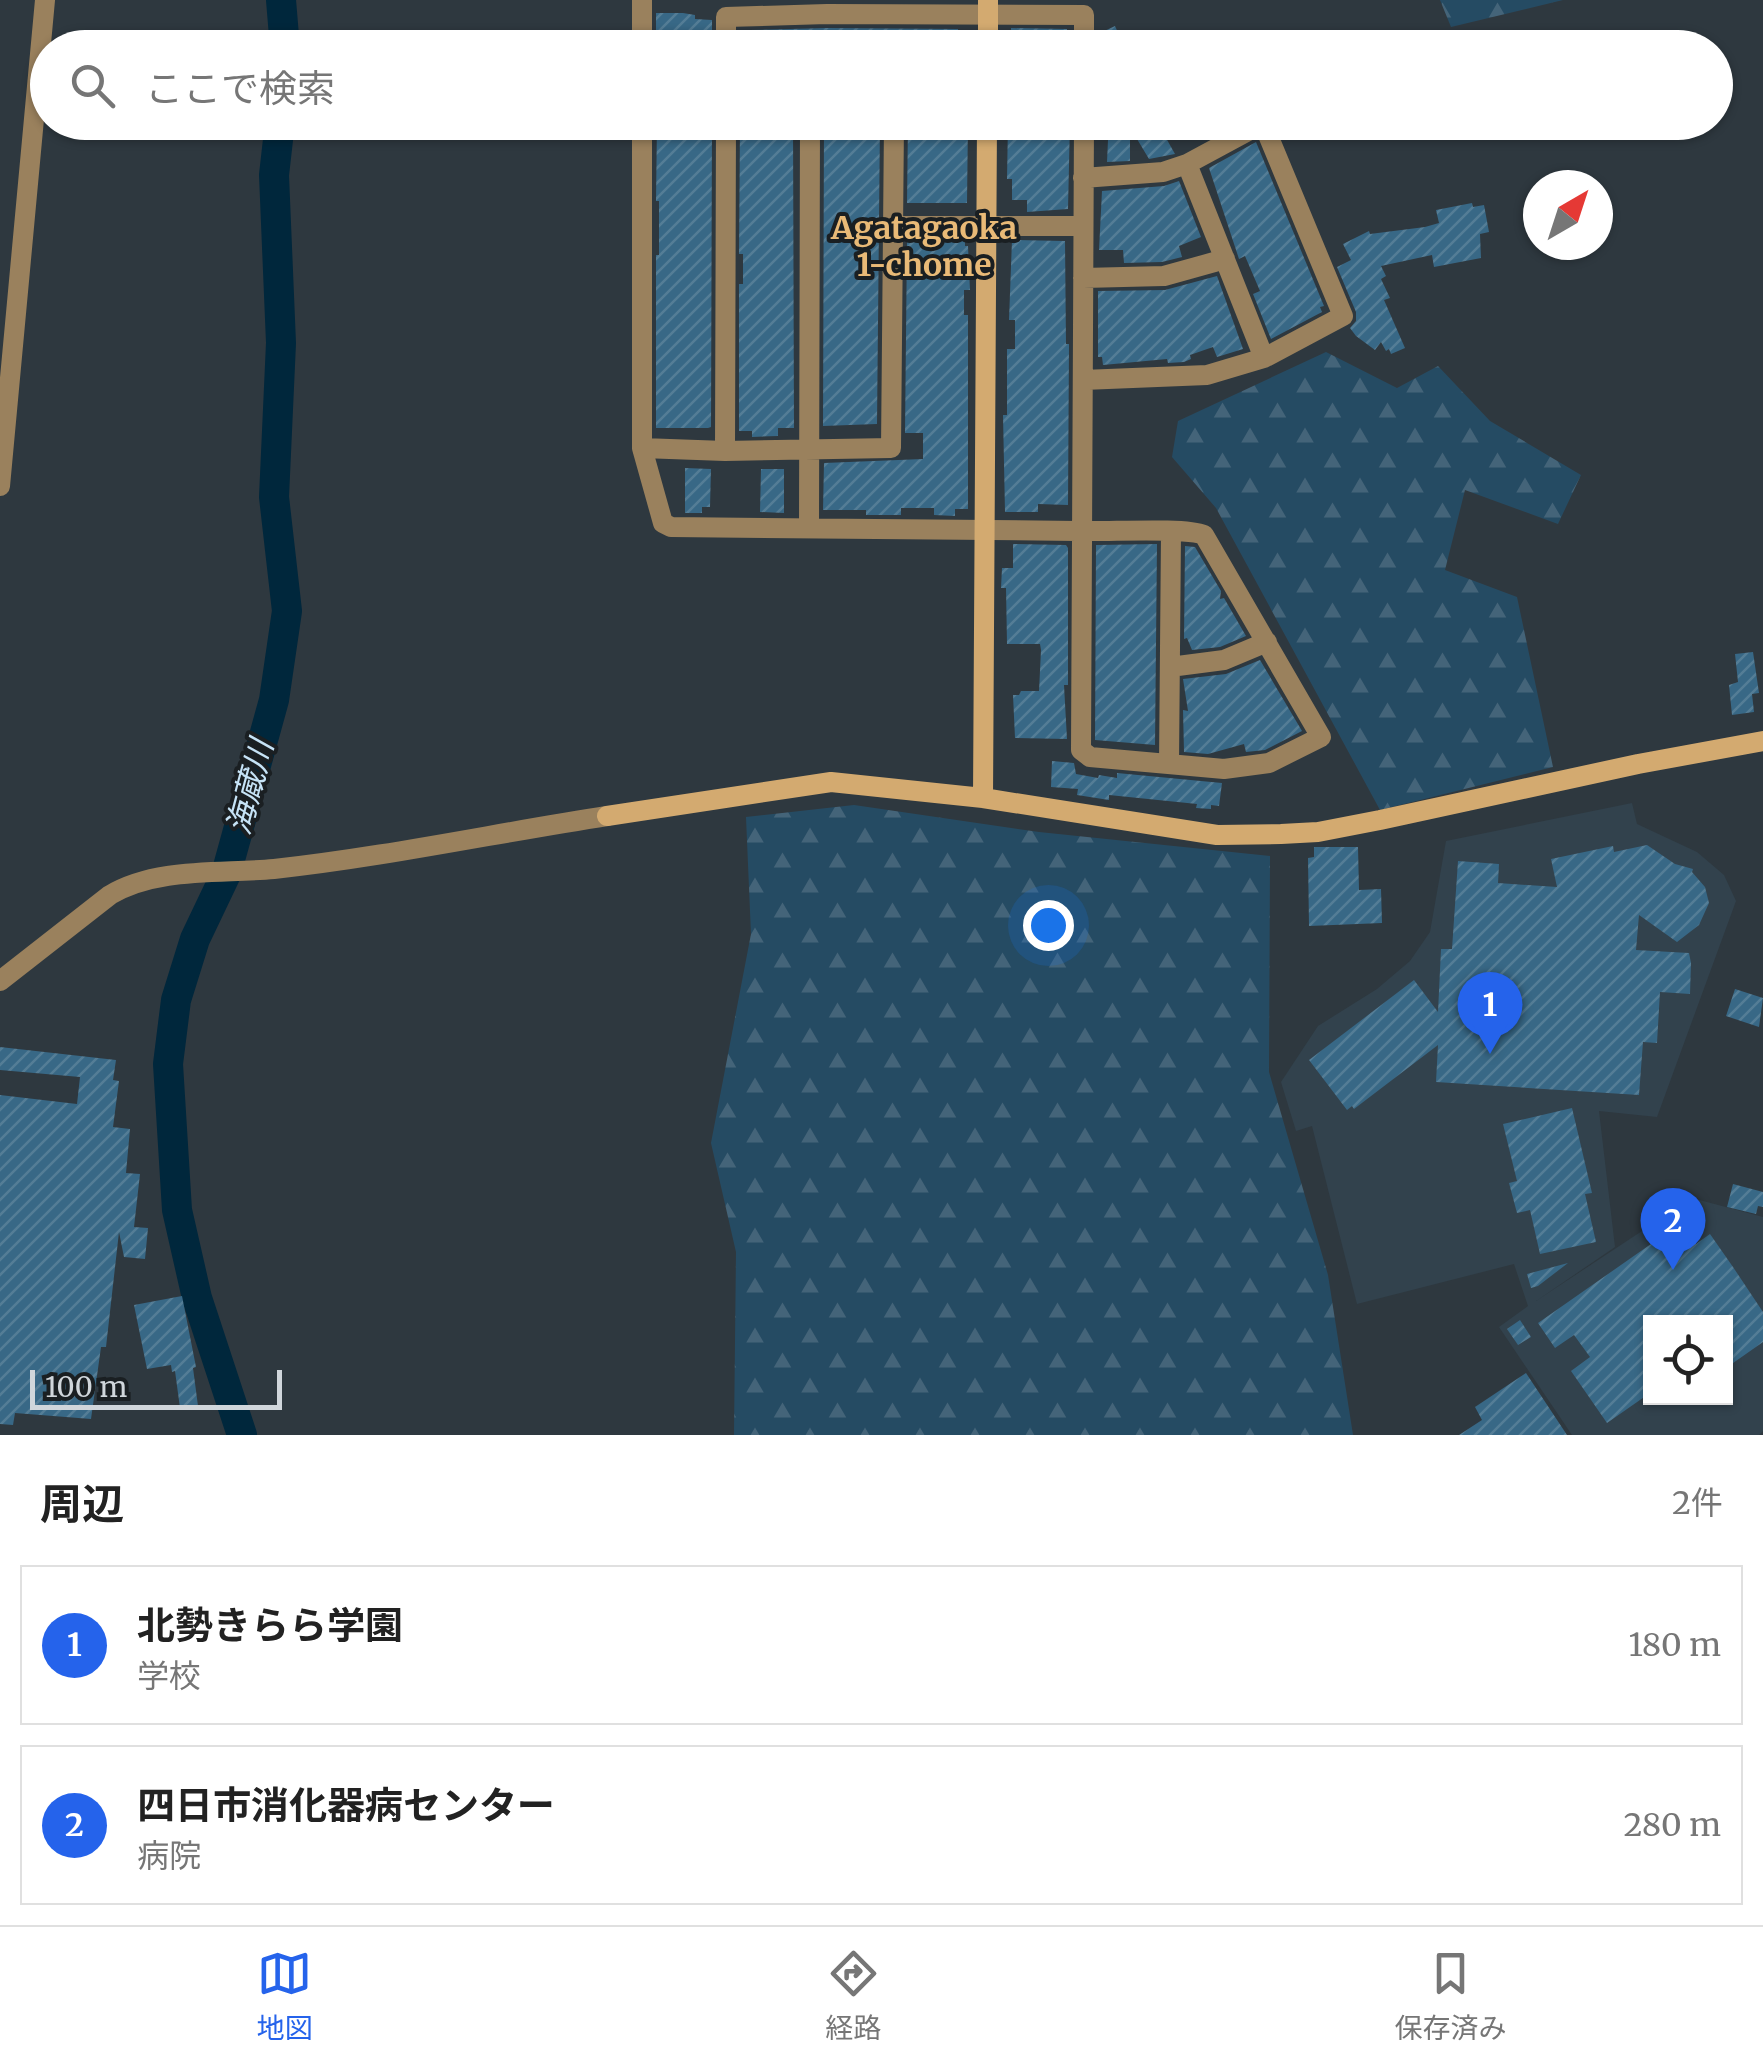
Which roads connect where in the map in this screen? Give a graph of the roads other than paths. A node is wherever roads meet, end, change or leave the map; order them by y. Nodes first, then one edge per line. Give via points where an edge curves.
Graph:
1 (46, 0) edge
2 (642, 0) edge
3 (988, 7) edge
4 (814, 8) edge
5 (43, 30) edge
6 (642, 30) edge
7 (726, 30) edge
8 (1084, 30) edge
9 (33, 140) edge
10 (642, 140) edge
11 (726, 140) edge
12 (810, 140) edge
13 (894, 140) edge
14 (987, 140) edge
15 (1084, 140) edge
16 (1232, 140) edge
17 (1270, 140) edge
18 (1188, 164) junction
19 (1083, 178) junction
20 (893, 226) junction
21 (986, 226) junction
22 (1083, 226) junction
23 (1225, 259) junction
24 (1083, 278) junction
25 (1264, 358) junction
26 (1083, 380) junction
27 (642, 448) junction
28 (807, 450) junction
29 (725, 451) junction
30 (0, 486) edge
31 (809, 528) junction
32 (985, 530) junction
33 (1080, 531) junction
34 (1170, 532) junction
35 (1266, 642) junction
36 (1170, 667) junction
37 (1763, 741) edge
38 (1169, 764) junction
39 (983, 798) junction
40 (0, 982) edge

1 - 5 street
2 - 6 street
3 - 4 street
3 - 8 street via 1084,16
4 - 7 street via 726,18
9 - 30 street
10 - 27 street
11 - 29 street
12 - 28 street
13 - 20 street
14 - 21 street
15 - 19 street
16 - 18 street
17 - 25 street via 1343,316
18 - 19 street via 1151,174
18 - 23 street
19 - 22 street
20 - 21 street
20 - 28 street via 891,448
21 - 22 street
21 - 32 street
22 - 24 street
23 - 24 street via 1164,276
23 - 25 street
24 - 26 street
25 - 26 street via 1207,375
26 - 33 street
27 - 29 street
27 - 31 street via 663,523
28 - 29 street
28 - 31 street
31 - 32 street
32 - 33 street
32 - 39 street
33 - 34 street
33 - 38 street via 1080,750 1090,757
34 - 35 street via 1204,535
34 - 36 street
35 - 36 street via 1213,663
35 - 38 street via 1322,737 1249,767
36 - 38 street
37 - 39 street via 1318,832 1217,835
39 - 40 street via 831,782 268,869 143,880 119,890

